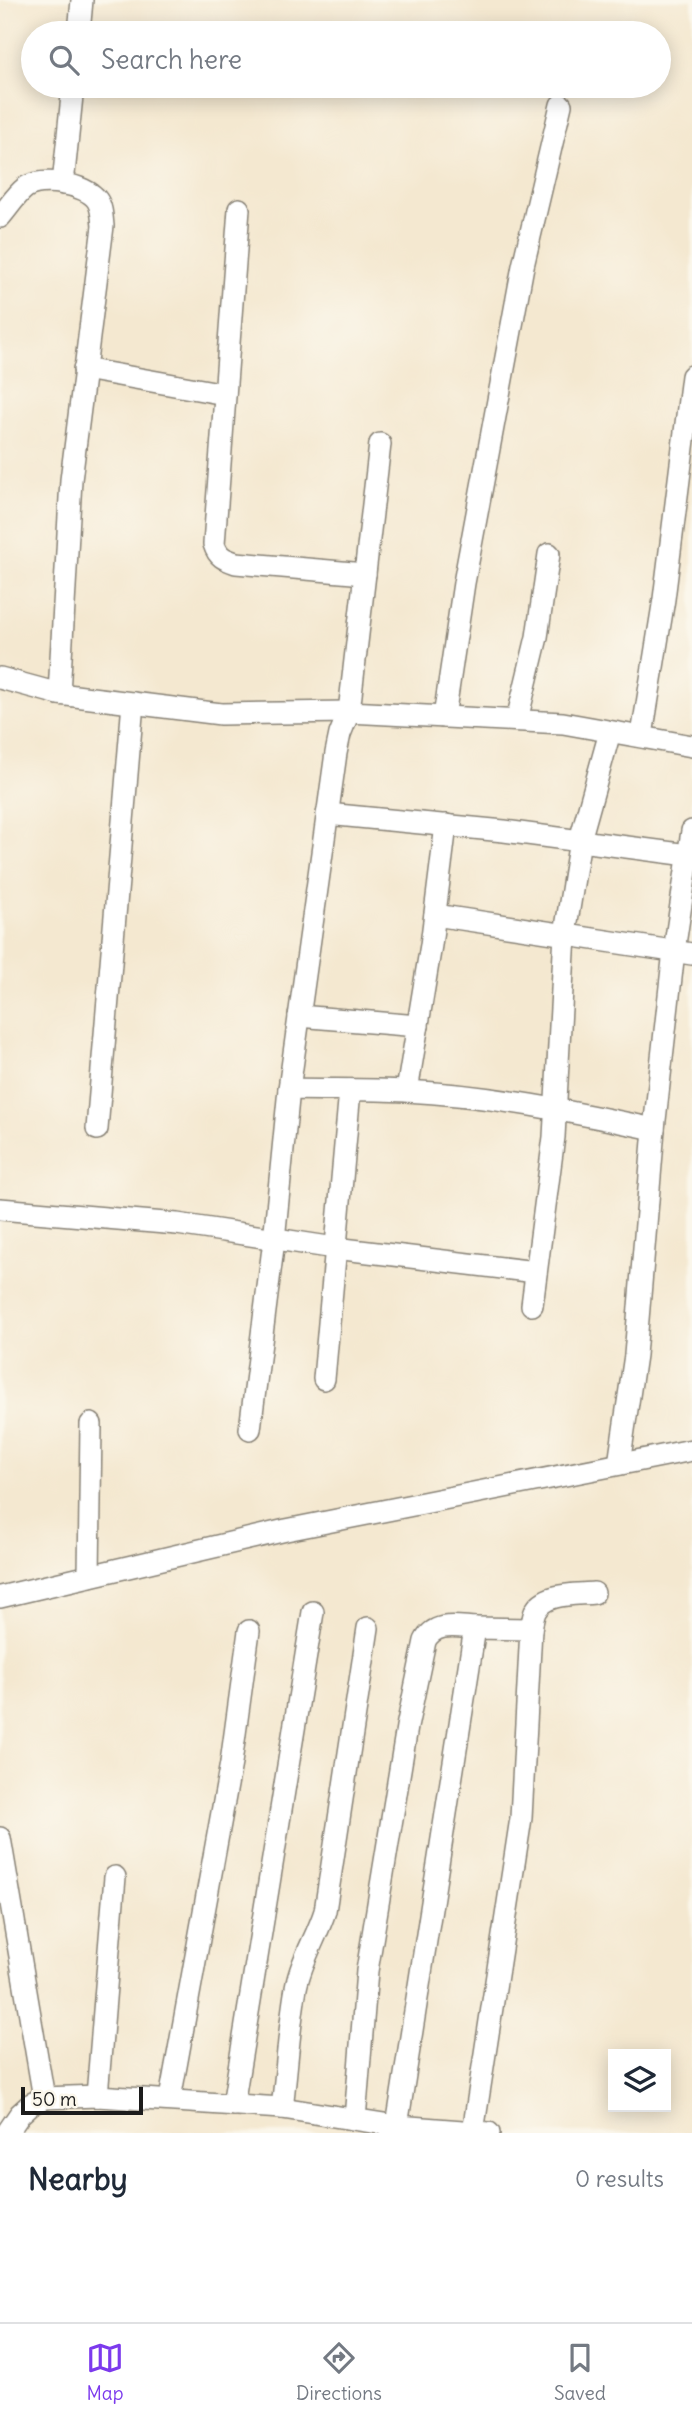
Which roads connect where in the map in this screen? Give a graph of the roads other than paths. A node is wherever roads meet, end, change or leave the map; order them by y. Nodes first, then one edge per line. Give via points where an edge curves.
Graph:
1 (82, 0) edge
2 (80, 21) edge
3 (72, 98) edge
4 (561, 104) dead end
5 (64, 184) junction
6 (239, 209) dead end
7 (0, 217) edge
8 (84, 369) junction
9 (692, 376) edge
10 (225, 394) junction
11 (380, 444) dead end
12 (549, 554) dead end
13 (365, 574) junction
14 (0, 678) edge
15 (60, 694) junction
16 (133, 703) junction
17 (349, 712) junction
18 (444, 717) junction
19 (517, 720) junction
20 (610, 732) junction
21 (642, 736) junction
22 (692, 746) edge
23 (327, 814) junction
24 (446, 825) junction
25 (692, 831) edge
26 (580, 840) junction
27 (688, 855) junction
28 (435, 915) junction
29 (565, 934) junction
30 (683, 953) edge
31 (299, 1016) junction
32 (418, 1026) junction
33 (289, 1089) junction
34 (350, 1090) junction
35 (407, 1091) junction
36 (557, 1109) junction
37 (97, 1129) dead end
38 (654, 1129) junction
39 (0, 1209) edge
40 (274, 1240) junction
41 (335, 1248) junction
42 (536, 1272) junction
43 (532, 1305) dead end
44 (324, 1379) dead end
45 (91, 1424) dead end
46 (250, 1429) dead end
47 (692, 1450) edge
48 (619, 1464) junction
49 (89, 1576) junction
50 (594, 1593) dead end
51 (0, 1597) edge
52 (313, 1612) dead end
53 (368, 1628) dead end
54 (475, 1629) junction
55 (531, 1629) junction
56 (249, 1631) dead end
57 (0, 1838) edge
58 (115, 1877) dead end
59 (97, 2096) junction
60 (44, 2098) junction
61 (170, 2099) junction
62 (233, 2105) junction
63 (282, 2108) junction
64 (355, 2119) junction
65 (397, 2126) junction
66 (473, 2132) edge
67 (7, 2133) edge
68 (489, 2133) edge

1 - 2 street
3 - 5 street
4 - 18 street via 523,266
5 - 7 street via 38,182 26,187
5 - 8 street via 96,197 102,210
6 - 10 street
8 - 10 street
8 - 15 street via 71,480
9 - 21 street
10 - 13 street via 216,553 236,563
11 - 13 street
12 - 19 street via 537,637
13 - 17 street
14 - 15 street
15 - 16 street
16 - 17 street via 221,714
16 - 37 street
17 - 18 street
17 - 23 street via 340,734
18 - 19 street
19 - 20 street
20 - 21 street
20 - 26 street
21 - 22 street
23 - 24 street
23 - 31 street
24 - 26 street
24 - 28 street
25 - 27 street
26 - 27 street
26 - 29 street
27 - 30 street
28 - 29 street
28 - 32 street
29 - 30 street
29 - 36 street
30 - 38 street
31 - 32 street
31 - 33 street
32 - 35 street
33 - 34 street
33 - 40 street
34 - 35 street
34 - 41 street
35 - 36 street
36 - 38 street
36 - 42 street
38 - 48 street via 635,1355
39 - 40 street via 177,1224
40 - 41 street
40 - 46 street
41 - 42 street
41 - 44 street
42 - 43 street
45 - 49 street
47 - 48 street
48 - 49 street via 286,1530
49 - 51 street
50 - 55 street via 545,1601 535,1611
52 - 62 street
53 - 63 street via 325,1911 296,1987
54 - 55 street
54 - 64 street via 443,1626 425,1641 367,1971
54 - 65 street
55 - 66 street via 521,1818
56 - 61 street via 231,1763
57 - 60 street
58 - 59 street
59 - 60 street
59 - 61 street
60 - 67 street via 20,2114
61 - 62 street
62 - 63 street
63 - 64 street
64 - 65 street
65 - 66 street
66 - 68 street

